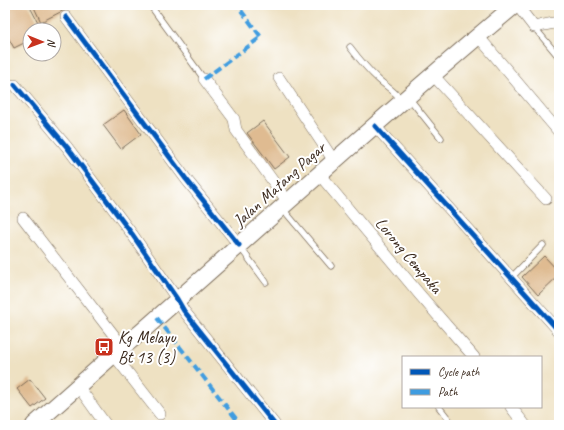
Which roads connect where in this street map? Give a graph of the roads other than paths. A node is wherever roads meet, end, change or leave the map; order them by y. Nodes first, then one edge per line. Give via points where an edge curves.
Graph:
1 (150, 5) edge
2 (513, 6) edge
3 (66, 17) dead end
4 (559, 22) edge
5 (534, 27) junction
6 (478, 36) junction
7 (350, 47) dead end
8 (559, 57) edge
9 (433, 75) junction
10 (279, 78) dead end
11 (204, 79) joint
12 (15, 85) dead end
13 (405, 99) junction
14 (375, 126) junction
15 (559, 132) edge
16 (441, 138) dead end
17 (334, 162) junction
18 (319, 174) junction
19 (546, 199) dead end
20 (285, 205) junction
21 (24, 218) dead end
22 (239, 245) junction
23 (543, 246) dead end
24 (331, 266) dead end
25 (511, 278) junction
26 (266, 282) dead end
27 (177, 299) junction
28 (559, 332) edge
29 (118, 351) junction
30 (473, 356) edge
31 (78, 386) junction
32 (440, 408) edge
33 (512, 408) edge
34 (160, 414) dead end
35 (34, 425) edge
36 (106, 425) edge
37 (275, 425) edge
38 (453, 425) edge
39 (525, 425) edge

1 - 11 lane
2 - 5 street
2 - 6 main road, Jalan Matang Pagar
3 - 22 street
4 - 5 street
5 - 8 lane
6 - 9 main road, Jalan Matang Pagar
6 - 15 street
7 - 13 lane via 365,66
9 - 13 main road, Jalan Matang Pagar
9 - 19 street
10 - 17 street
11 - 20 street via 234,119 236,130
12 - 27 street via 67,147
13 - 14 main road, Jalan Matang Pagar
13 - 16 lane
14 - 17 main road, Jalan Matang Pagar
14 - 25 street
17 - 18 main road, Jalan Matang Pagar
18 - 20 main road, Jalan Matang Pagar
18 - 30 street, Lorong Cempaka
20 - 22 main road, Jalan Matang Pagar
20 - 24 lane
21 - 29 street
22 - 26 lane
22 - 27 main road, Jalan Matang Pagar
23 - 25 lane
25 - 28 street
27 - 29 main road, Jalan Matang Pagar
27 - 37 street via 184,312
29 - 31 main road, Jalan Matang Pagar
29 - 34 street
31 - 35 main road, Jalan Matang Pagar
31 - 36 street
32 - 38 lane
33 - 39 street

